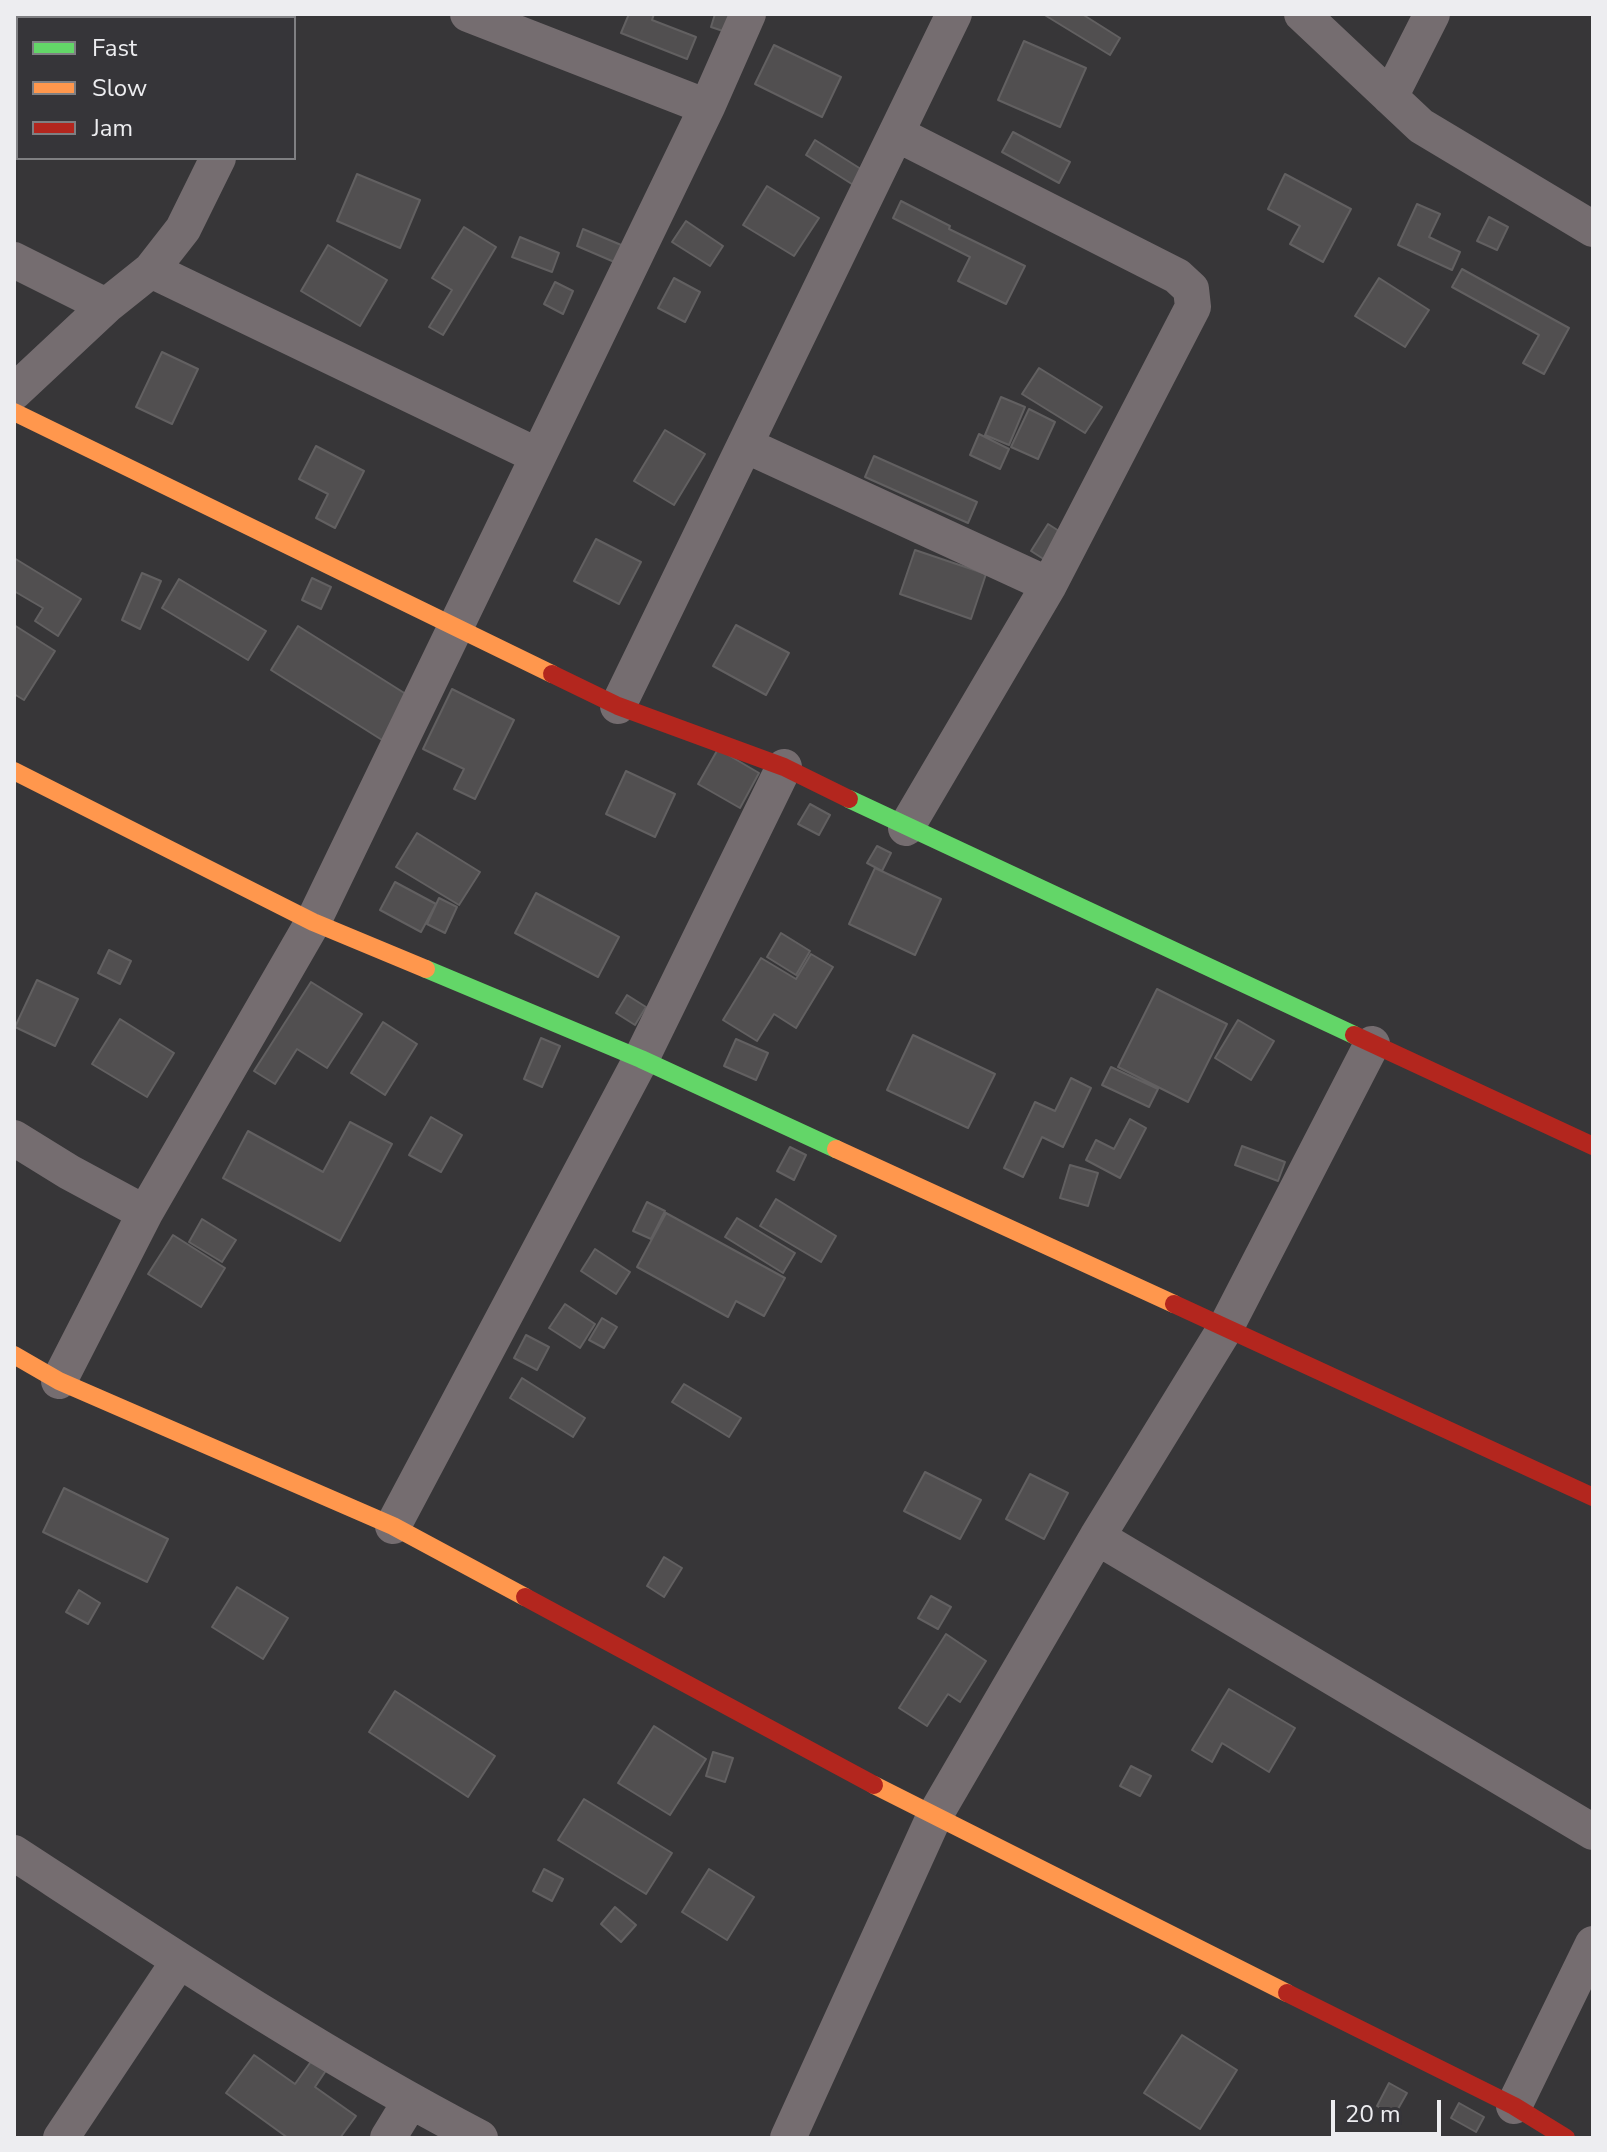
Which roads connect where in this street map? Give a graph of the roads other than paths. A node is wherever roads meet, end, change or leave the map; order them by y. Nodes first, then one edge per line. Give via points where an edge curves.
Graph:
1 (468, 14) edge
2 (748, 14) edge
3 (954, 14) edge
4 (1302, 14) edge
5 (1432, 14) edge
6 (1390, 97) junction
7 (707, 107) junction
8 (897, 134) junction
9 (217, 160) edge
10 (1593, 229) edge
11 (14, 260) edge
12 (151, 270) junction
13 (106, 306) junction
14 (14, 392) edge
15 (14, 412) edge
16 (745, 445) junction
17 (538, 456) junction
18 (1049, 585) junction
19 (456, 626) junction
20 (618, 706) junction
21 (784, 767) junction
22 (14, 771) edge
23 (906, 828) junction
24 (313, 922) junction
25 (1372, 1044) junction
26 (641, 1059) junction
27 (14, 1138) edge
28 (1593, 1146) edge
29 (145, 1213) junction
30 (1226, 1327) junction
31 (14, 1355) edge
32 (59, 1381) junction
33 (1593, 1497) edge
34 (393, 1526) junction
35 (1097, 1537) junction
36 (934, 1817) junction
37 (1593, 1832) edge
38 (14, 1853) edge
39 (1593, 1944) edge
40 (179, 1961) junction
41 (410, 2102) junction
42 (1514, 2106) junction
43 (61, 2138) edge
44 (388, 2138) edge
45 (480, 2138) edge
46 (788, 2138) edge
47 (1566, 2138) edge

1 - 7 street
2 - 7 street
3 - 8 street
4 - 6 street
5 - 6 street
6 - 10 street via 1421,126
7 - 17 street
8 - 16 street
8 - 18 street via 1177,276 1191,289 1193,307
9 - 12 street via 183,229
11 - 13 street
12 - 13 street
12 - 17 street
13 - 14 street
15 - 19 street
16 - 18 street
16 - 20 street
17 - 19 street
18 - 23 street
19 - 20 street
19 - 24 street
20 - 21 street
21 - 23 street
21 - 26 street
22 - 24 street
23 - 25 street
24 - 26 street
24 - 29 street
25 - 28 street
25 - 30 street
26 - 30 street
26 - 34 street
27 - 29 street
29 - 32 street
30 - 33 street
30 - 35 street
31 - 32 street
32 - 34 street
34 - 36 street
35 - 36 street
35 - 37 street
36 - 42 street
36 - 46 street
38 - 40 street
39 - 42 street
40 - 41 street
40 - 43 street
41 - 44 street
41 - 45 street
42 - 47 street

